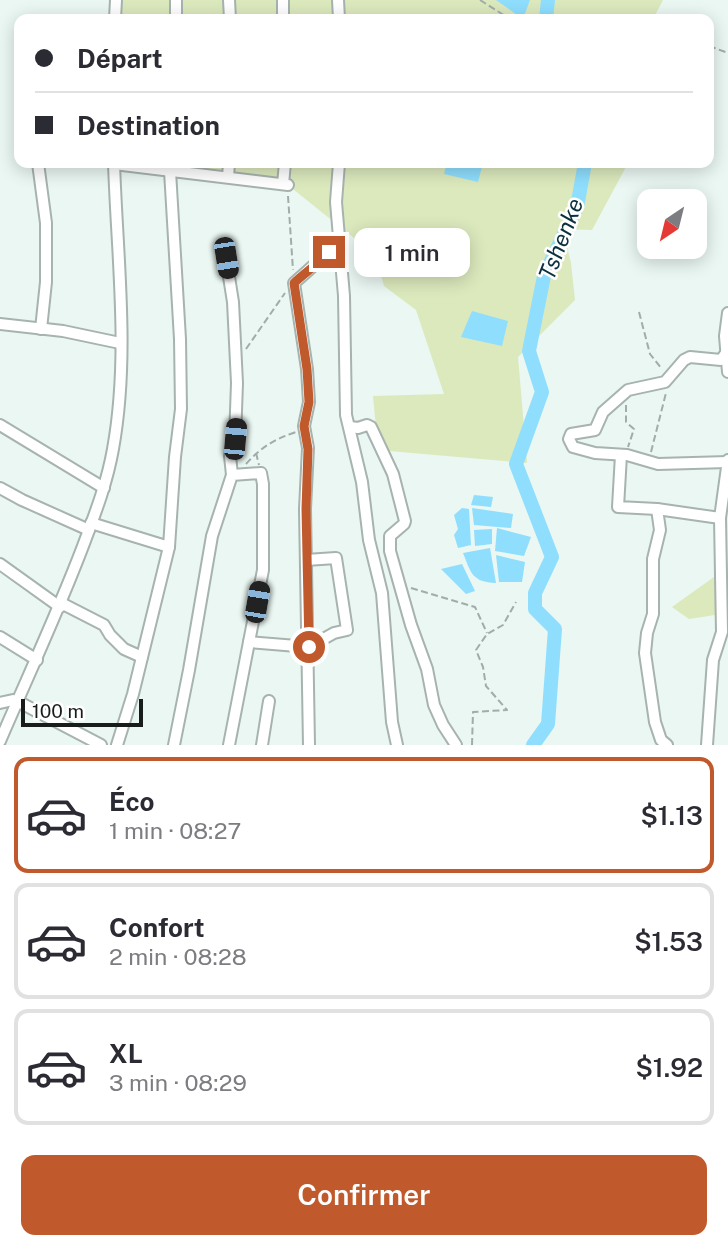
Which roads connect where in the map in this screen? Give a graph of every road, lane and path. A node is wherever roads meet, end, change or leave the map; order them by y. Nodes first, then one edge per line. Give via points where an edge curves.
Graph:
1 (480, 0) edge
2 (502, 14) edge
3 (38, 168) edge
4 (114, 168) edge
5 (158, 168) edge
6 (229, 168) edge
7 (285, 168) edge
8 (339, 168) edge
9 (170, 171) junction
10 (228, 177) junction
11 (286, 185) junction
12 (338, 243) junction
13 (226, 258) dead end
14 (294, 283) junction
15 (639, 312) dead end
16 (728, 313) edge
17 (0, 324) edge
18 (41, 329) junction
19 (120, 343) junction
20 (727, 351) edge
21 (244, 352) dead end
22 (728, 372) edge
23 (669, 378) junction
24 (622, 395) junction
25 (0, 425) edge
26 (350, 427) junction
27 (304, 431) junction
28 (256, 453) junction
29 (624, 455) junction
30 (728, 462) edge
31 (650, 464) junction
32 (261, 472) junction
33 (232, 475) junction
34 (0, 488) edge
35 (104, 488) junction
36 (657, 509) junction
37 (720, 518) junction
38 (90, 526) junction
39 (169, 547) junction
40 (306, 560) junction
41 (0, 564) edge
42 (400, 583) junction
43 (516, 602) dead end
44 (61, 605) junction
45 (487, 634) junction
46 (0, 637) edge
47 (249, 642) junction
48 (309, 647) junction
49 (142, 657) junction
50 (37, 660) junction
51 (17, 701) junction
52 (269, 701) dead end
53 (0, 703) edge
54 (0, 741) edge
55 (101, 745) edge
56 (117, 745) edge
57 (174, 745) edge
58 (229, 745) edge
59 (262, 745) edge
60 (309, 745) edge
61 (397, 745) edge
62 (456, 745) edge
63 (472, 745) edge
64 (667, 745) edge
65 (707, 745) edge

1 - 2 path
3 - 18 street via 46,223
4 - 19 street
5 - 9 street
6 - 10 street
7 - 11 street
8 - 12 street
9 - 10 street
9 - 39 street via 181,408
10 - 11 street
11 - 14 path
12 - 14 street
12 - 26 street
13 - 33 street via 237,383
14 - 21 path
14 - 27 street via 307,369 309,402
15 - 23 path via 650,354
16 - 20 street
17 - 18 street
18 - 19 street
19 - 35 street via 118,404
20 - 22 street
20 - 23 street via 721,360 684,360
23 - 24 street
23 - 31 path
24 - 29 path via 626,422 634,429
24 - 29 street via 603,412 595,430 571,434 569,439 573,447
25 - 35 street
26 - 42 street via 370,427 397,485 405,521 388,542
26 - 61 street via 382,593
27 - 28 path via 270,442
27 - 40 street via 308,449
28 - 32 path
28 - 33 path
29 - 31 street
29 - 36 street via 618,507
30 - 31 street
30 - 37 street
32 - 33 street
32 - 47 street via 263,570
33 - 57 street via 212,536
34 - 38 street
35 - 38 street
36 - 37 street
36 - 64 street via 660,530 653,559 653,614 645,653 655,722
37 - 65 street via 722,632 713,660
38 - 39 street
38 - 44 street
39 - 49 street
40 - 48 street
40 - 48 street via 336,558 348,627
41 - 44 street
42 - 45 path via 475,607
42 - 62 street via 434,705
43 - 45 path via 503,625
44 - 49 street via 104,625 124,649
44 - 50 street
45 - 63 path via 476,650 486,686 507,710 473,712
46 - 50 street
47 - 48 street
47 - 58 street
48 - 60 street
49 - 56 street
50 - 51 street
51 - 53 street
51 - 54 street
51 - 55 street
52 - 59 street

